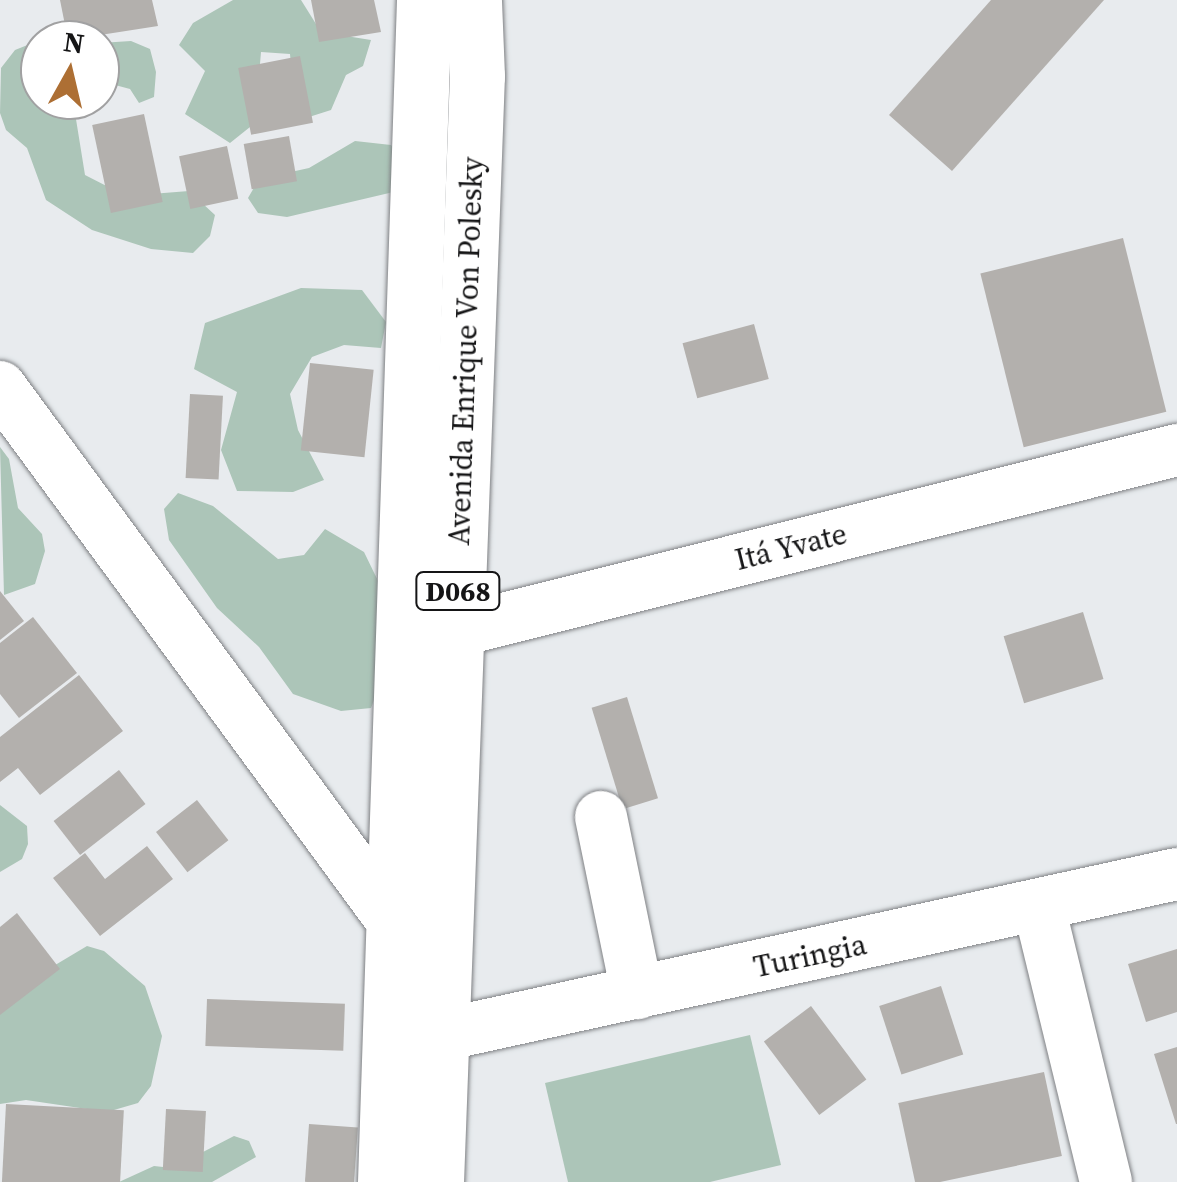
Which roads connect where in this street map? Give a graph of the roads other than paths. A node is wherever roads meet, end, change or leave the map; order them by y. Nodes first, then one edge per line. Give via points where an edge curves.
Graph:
1 (424, 0) edge
2 (474, 0) edge
3 (0, 387) edge
4 (1177, 450) edge
5 (457, 631) junction
6 (404, 644) junction
7 (601, 817) dead end
8 (1177, 874) edge
9 (1040, 907) junction
10 (394, 923) junction
11 (636, 993) junction
12 (442, 1035) junction
13 (385, 1182) edge
14 (436, 1182) edge
15 (1106, 1182) edge

1 - 6 main road, Avenida Enrique Von Polesky / D068
2 - 5 main road, Avenida Enrique Von Polesky / D068
3 - 10 street
4 - 5 street, Itá Yvate
5 - 6 street, Itá Yvate
5 - 12 main road, Avenida Enrique Von Polesky / D068
6 - 10 main road, Avenida Enrique Von Polesky / D068
7 - 11 street
8 - 9 street, Turingia
9 - 11 street, Turingia
9 - 15 street
10 - 13 main road, Avenida Enrique Von Polesky / D068
11 - 12 street, Turingia
12 - 14 main road, Avenida Enrique Von Polesky / D068

